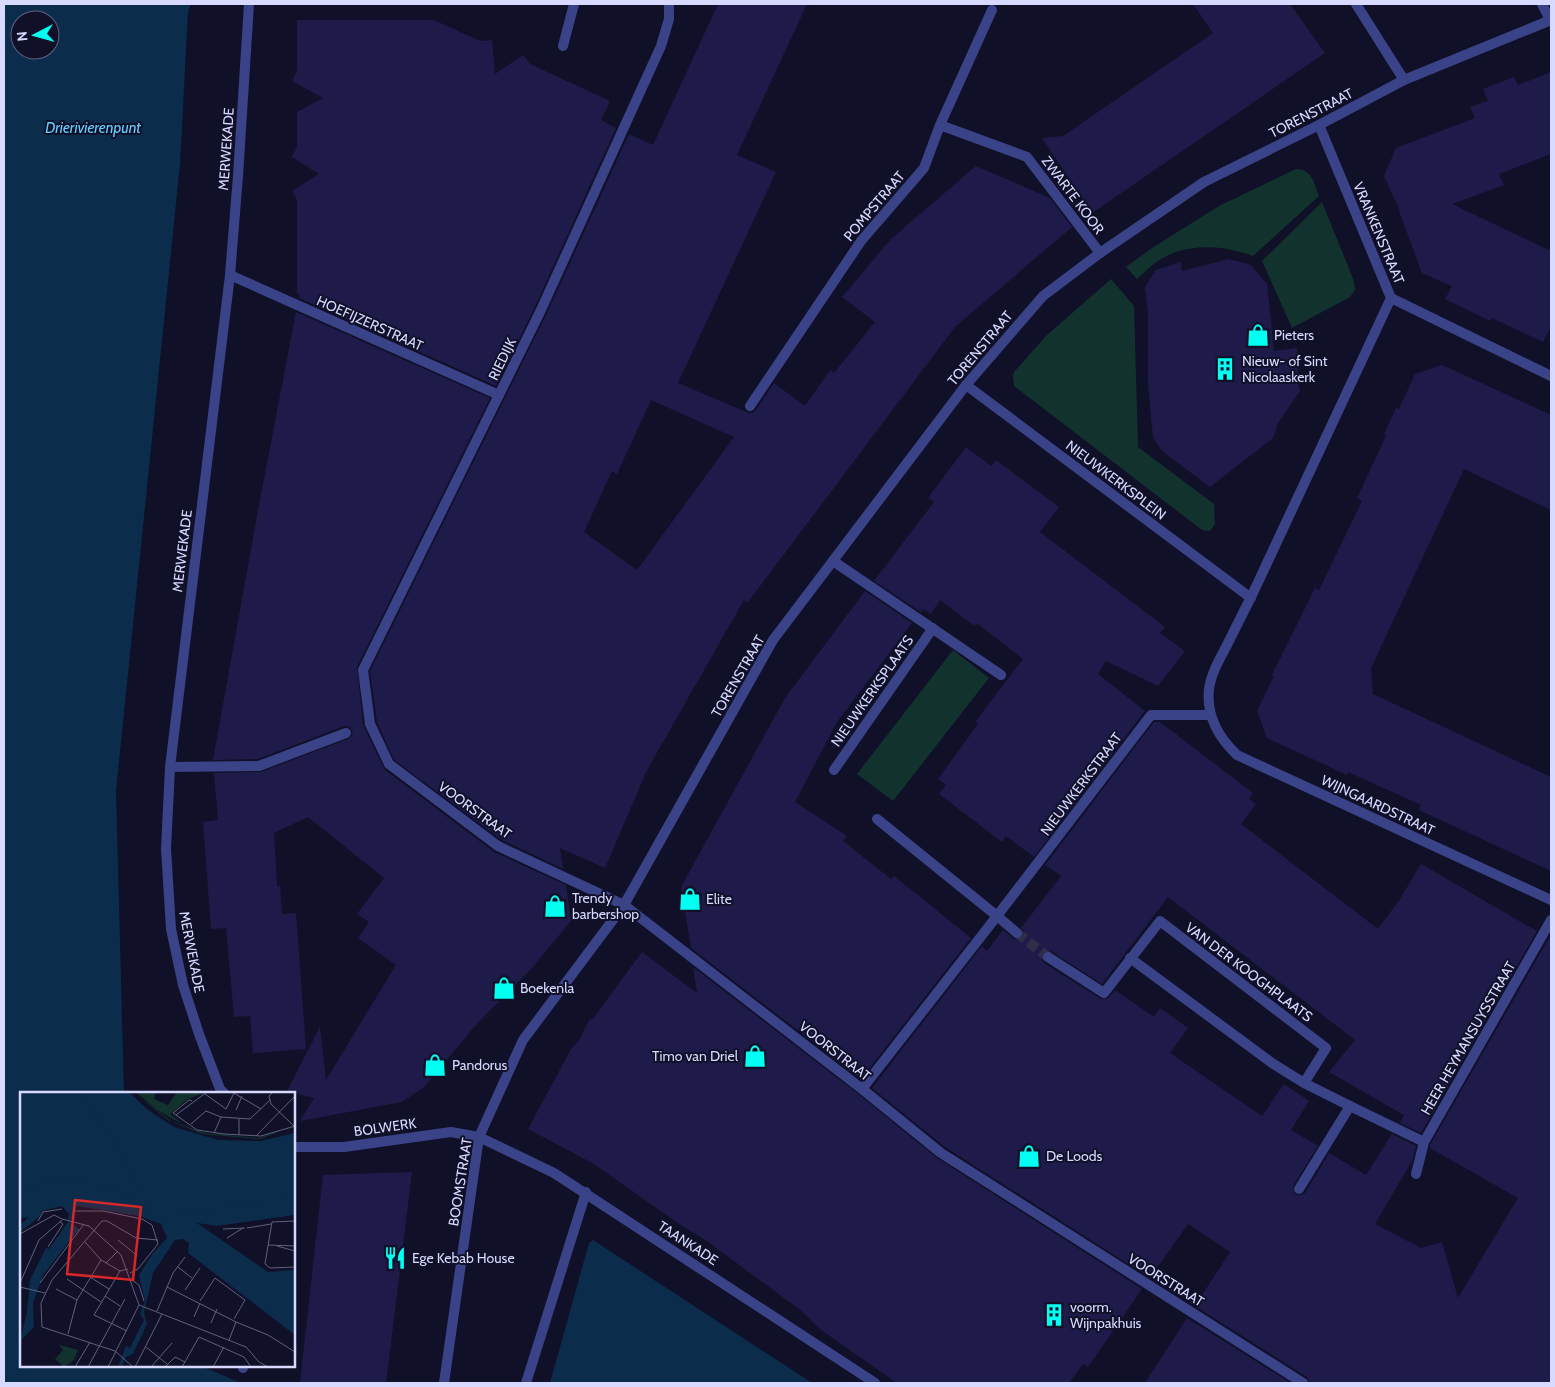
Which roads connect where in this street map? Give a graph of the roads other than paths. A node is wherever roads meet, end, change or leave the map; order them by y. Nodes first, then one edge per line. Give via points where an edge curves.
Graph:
1 (249, 4) edge
2 (574, 4) edge
3 (669, 4) edge
4 (1356, 4) edge
5 (1542, 4) edge
6 (992, 10) dead end
7 (1551, 20) edge
8 (563, 46) dead end
9 (1404, 80) junction
10 (940, 125) junction
11 (1319, 125) junction
12 (1100, 252) junction
13 (230, 275) junction
14 (1391, 298) junction
15 (1551, 376) edge
16 (966, 385) junction
17 (499, 395) junction
18 (750, 406) dead end
19 (833, 561) junction
20 (1251, 598) junction
21 (933, 628) junction
22 (1001, 674) dead end
23 (1210, 715) junction
24 (370, 724) joint
25 (346, 733) dead end
26 (170, 767) junction
27 (834, 770) dead end
28 (877, 819) dead end
29 (1551, 900) edge
30 (624, 905) junction
31 (997, 916) junction
32 (1551, 920) edge
33 (1017, 933) tunnel mouth
34 (1048, 957) tunnel mouth
35 (1130, 958) junction
36 (1304, 1082) junction
37 (862, 1089) junction
38 (223, 1092) edge
39 (1350, 1106) junction
40 (479, 1137) junction
41 (1424, 1142) junction
42 (295, 1147) edge
43 (1416, 1174) dead end
44 (1299, 1188) dead end
45 (586, 1192) junction
46 (444, 1383) edge
47 (526, 1383) edge
48 (876, 1383) edge
49 (1303, 1383) edge

1 - 13 street, MERWEKADE
2 - 8 street
3 - 17 street, RIEDIJK via 669,19 661,46
4 - 9 street
5 - 7 street, TORENSTRAAT
6 - 10 street, POMPSTRAAT
7 - 9 street, TORENSTRAAT
9 - 11 street, TORENSTRAAT
10 - 12 street, ZWARTE KOOR via 1027,157
10 - 18 street, POMPSTRAAT via 924,168 861,241
11 - 12 street, TORENSTRAAT via 1204,182
11 - 14 street, VRANKENSTRAAT
12 - 16 street, TORENSTRAAT via 1043,296
13 - 17 street, HOEFIJZERSTRAAT
13 - 26 street, MERWEKADE
14 - 15 street, VRANKENSTRAAT
14 - 20 street
16 - 19 street, TORENSTRAAT
16 - 20 street, NIEUWKERKSPLEIN
17 - 24 street, RIEDIJK via 363,670
19 - 21 street, NIEUWKERKSPLAATS
19 - 30 street, TORENSTRAAT via 773,640
20 - 23 street via 1213,673 1209,687
21 - 22 street, NIEUWKERKSPLAATS
21 - 27 street, NIEUWKERKSPLAATS
23 - 29 street, WIJNGAARDSTRAAT via 1216,731 1237,755
23 - 31 street, NIEUWKERKSTRAAT via 1151,715
24 - 30 street, VOORSTRAAT via 389,764 498,846
25 - 26 street via 259,766
26 - 38 street, MERWEKADE via 166,849 171,929 183,985
28 - 31 street
30 - 37 street, VOORSTRAAT
30 - 40 street, BOOMSTRAAT via 523,1040
31 - 33 street
31 - 37 street, NIEUWKERKSTRAAT
32 - 41 street, HEER HEYMANSUYSSTRAAT
34 - 35 street, VAN DER KOOGHPLAATS via 1104,992
35 - 36 street via 1272,1063
35 - 36 street, VAN DER KOOGHPLAATS via 1160,921 1326,1048
36 - 39 street
37 - 49 street, VOORSTRAAT via 941,1154
39 - 41 street
39 - 44 street
40 - 42 street, BOLWERK via 450,1132 344,1147
40 - 45 street, TAANKADE
40 - 46 street, BOOMSTRAAT
41 - 43 street, HEER HEYMANSUYSSTRAAT
45 - 47 street
45 - 48 street, TAANKADE

